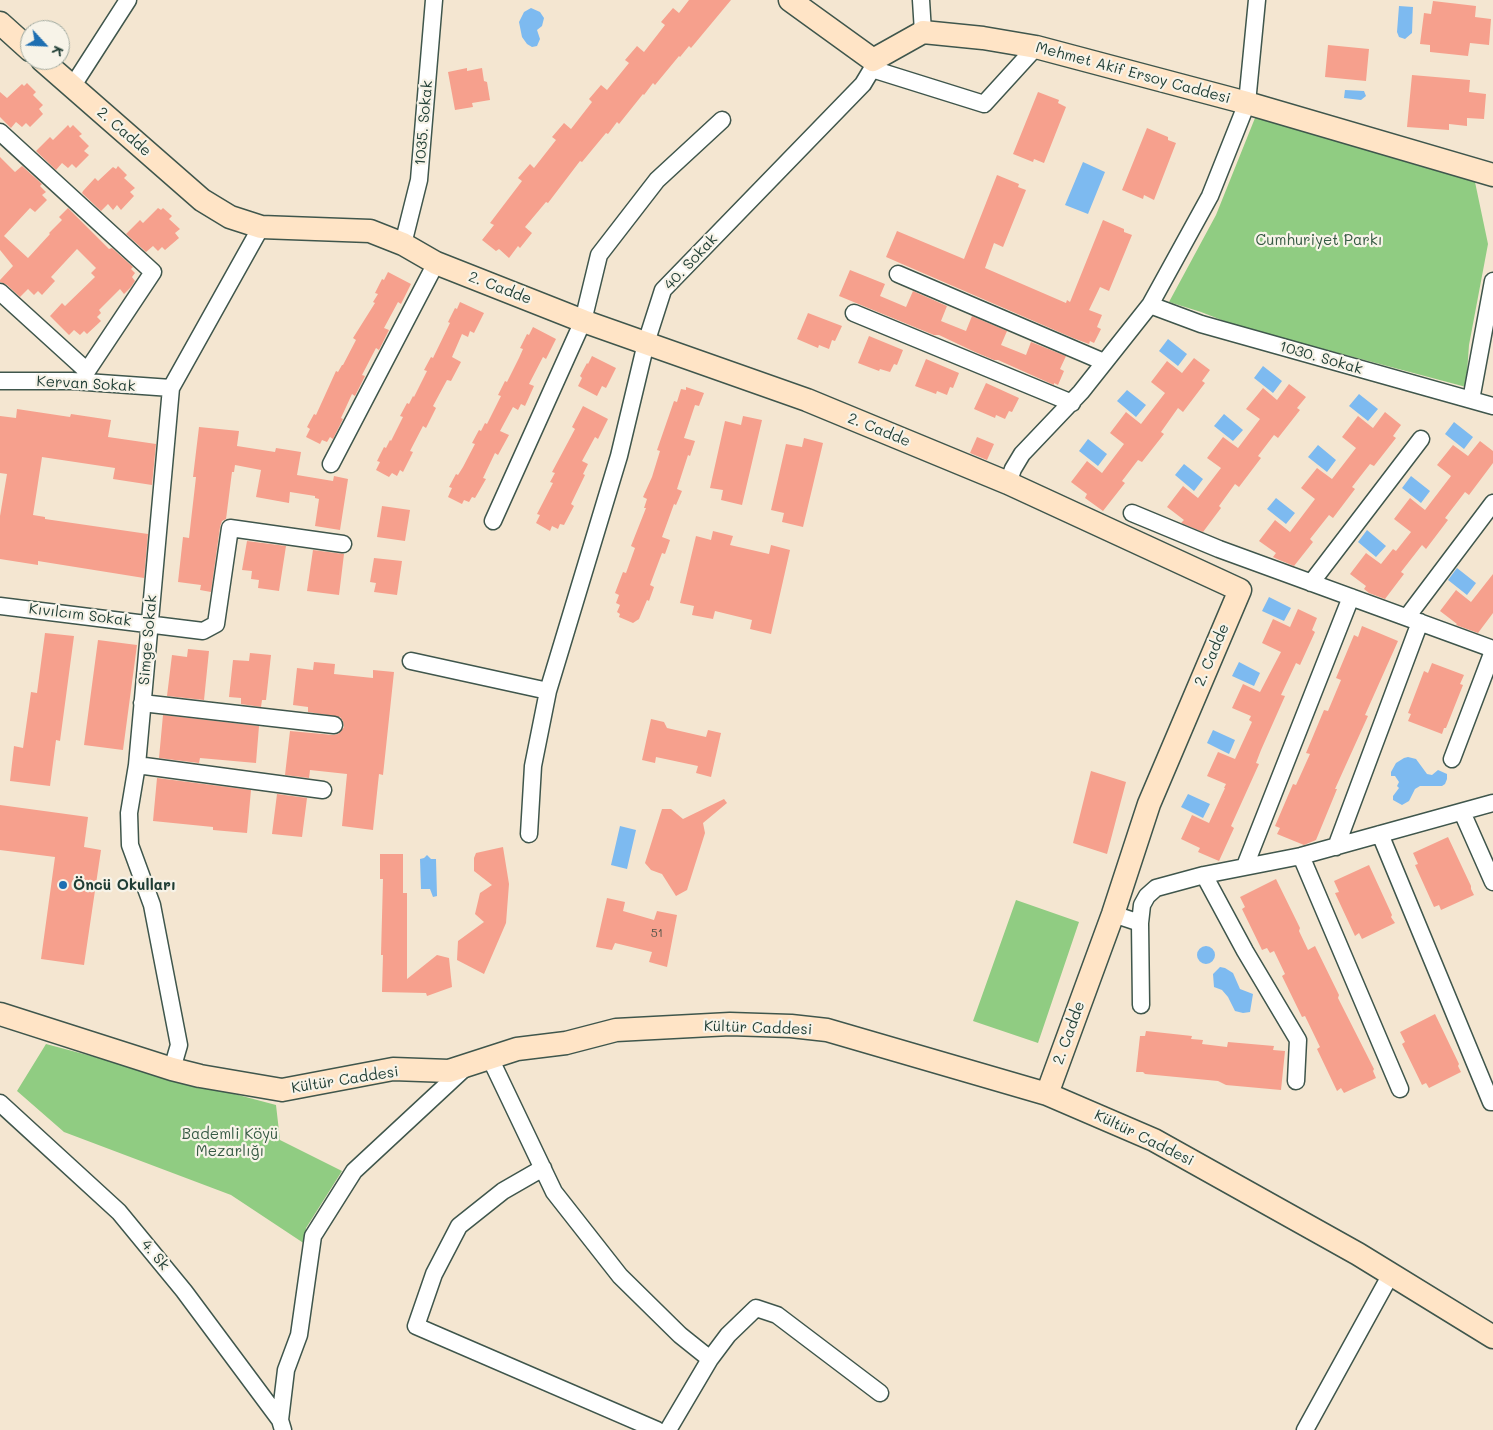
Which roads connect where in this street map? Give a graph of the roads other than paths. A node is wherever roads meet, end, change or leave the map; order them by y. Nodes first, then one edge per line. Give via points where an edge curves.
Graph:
1 (128, 0) edge
2 (434, 0) edge
3 (790, 0) edge
4 (920, 0) edge
5 (1257, 0) edge
6 (0, 24) edge
7 (924, 32) junction
8 (20, 41) edge
9 (1036, 47) junction
10 (872, 64) junction
11 (53, 70) edge
12 (72, 87) junction
13 (1247, 103) junction
14 (722, 120) dead end
15 (0, 132) edge
16 (1493, 175) edge
17 (261, 227) junction
18 (403, 244) junction
19 (436, 263) junction
20 (898, 274) dead end
21 (1493, 281) edge
22 (0, 292) edge
23 (1150, 305) junction
24 (854, 313) dead end
25 (583, 321) junction
26 (646, 343) junction
27 (1104, 362) junction
28 (0, 381) edge
29 (171, 388) junction
30 (1471, 400) junction
31 (1072, 403) junction
32 (1493, 406) edge
33 (1421, 439) dead end
34 (331, 464) dead end
35 (1008, 483) junction
36 (1493, 503) edge
37 (1132, 513) dead end
38 (493, 521) dead end
39 (343, 544) dead end
40 (1312, 583) junction
41 (1351, 597) junction
42 (0, 606) edge
43 (1413, 619) junction
44 (150, 624) junction
45 (1493, 650) edge
46 (411, 661) dead end
47 (548, 691) junction
48 (142, 703) junction
49 (334, 725) dead end
50 (1452, 758) dead end
51 (137, 765) junction
52 (323, 790) dead end
53 (1493, 803) edge
54 (1462, 812) junction
55 (529, 834) dead end
56 (1380, 834) junction
57 (1336, 847) junction
58 (1302, 856) junction
59 (1245, 866) junction
60 (1204, 876) junction
61 (1493, 882) edge
62 (1113, 914) junction
63 (1140, 923) junction
64 (1141, 1004) dead end
65 (0, 1014) edge
66 (480, 1061) junction
67 (172, 1069) junction
68 (1296, 1081) dead end
69 (1400, 1089) dead end
70 (1047, 1094) junction
71 (1493, 1102) edge
72 (0, 1103) edge
73 (543, 1168) junction
74 (1390, 1274) junction
75 (1493, 1337) edge
76 (710, 1359) junction
77 (880, 1393) dead end
78 (282, 1425) edge
79 (657, 1430) edge
80 (668, 1430) edge
81 (1305, 1430) edge

1 - 12 street
2 - 18 street, 1035. Sokak via 419,180
3 - 10 street
4 - 7 street
5 - 13 street
6 - 8 street
7 - 9 street, Mehmet Akif Ersoy Caddesi
7 - 10 street
9 - 10 street via 984,104
9 - 13 street, Mehmet Akif Ersoy Caddesi
10 - 26 street, 40. Sokak via 863,84 663,290
11 - 12 street, 2. Cadde
12 - 17 street, 2. Cadde via 202,200 230,217
13 - 16 street, Mehmet Akif Ersoy Caddesi
13 - 23 street via 1210,196
14 - 25 street via 657,180 598,255
15 - 22 street via 153,272 87,371
17 - 18 street, 2. Cadde via 370,231
17 - 29 street, Simge Sokak
18 - 19 street, 2. Cadde
19 - 25 street, 2. Cadde
19 - 34 street
20 - 27 street
21 - 30 street
23 - 27 street
23 - 30 street, 1030. Sokak via 1201,324
24 - 31 street
25 - 26 street, 2. Cadde
25 - 38 street
26 - 35 street, 2. Cadde via 806,400
26 - 47 street, 40. Sokak via 619,456
27 - 31 street
28 - 29 street, Kervan Sokak via 72,381
29 - 44 street, Simge Sokak
30 - 32 street, 1030. Sokak
31 - 35 street via 1022,454
33 - 40 street
35 - 62 street, 2. Cadde via 1240,590 1150,804
36 - 43 street
37 - 40 street
39 - 44 street, Kıvılcım Sokak via 230,528 216,624 203,631
40 - 41 street
41 - 43 street
41 - 59 street
42 - 44 street, Kıvılcım Sokak
43 - 45 street
43 - 57 street
44 - 48 street, Simge Sokak
45 - 50 street
46 - 47 street
47 - 55 street, 40. Sokak via 533,766
48 - 49 street
48 - 51 street, Simge Sokak
51 - 52 street
51 - 67 street, Simge Sokak via 129,813 130,845 152,904 179,1044
53 - 54 street
54 - 56 street
54 - 61 street
56 - 57 street
56 - 71 street
57 - 58 street
58 - 59 street
58 - 69 street
59 - 60 street
60 - 63 street via 1156,888 1142,905
60 - 68 street via 1298,1040
62 - 63 street
62 - 70 street, 2. Cadde
63 - 64 street
65 - 67 street, Kültür Caddesi
66 - 67 street, Kültür Caddesi via 449,1071 394,1069 282,1090
66 - 70 street, Kültür Caddesi via 517,1049 566,1043 616,1030 730,1024 791,1026 827,1030
66 - 73 street
66 - 78 street via 354,1171 313,1236 299,1335 286,1370
70 - 74 street, Kültür Caddesi via 1154,1140
72 - 78 street, 4. Sk via 119,1212 184,1291
73 - 76 street via 554,1192 620,1276 680,1335
73 - 79 street via 503,1191 459,1226 434,1274 416,1326
74 - 75 street, Kültür Caddesi
74 - 81 street
76 - 77 street via 728,1335 756,1308 777,1315
76 - 80 street

